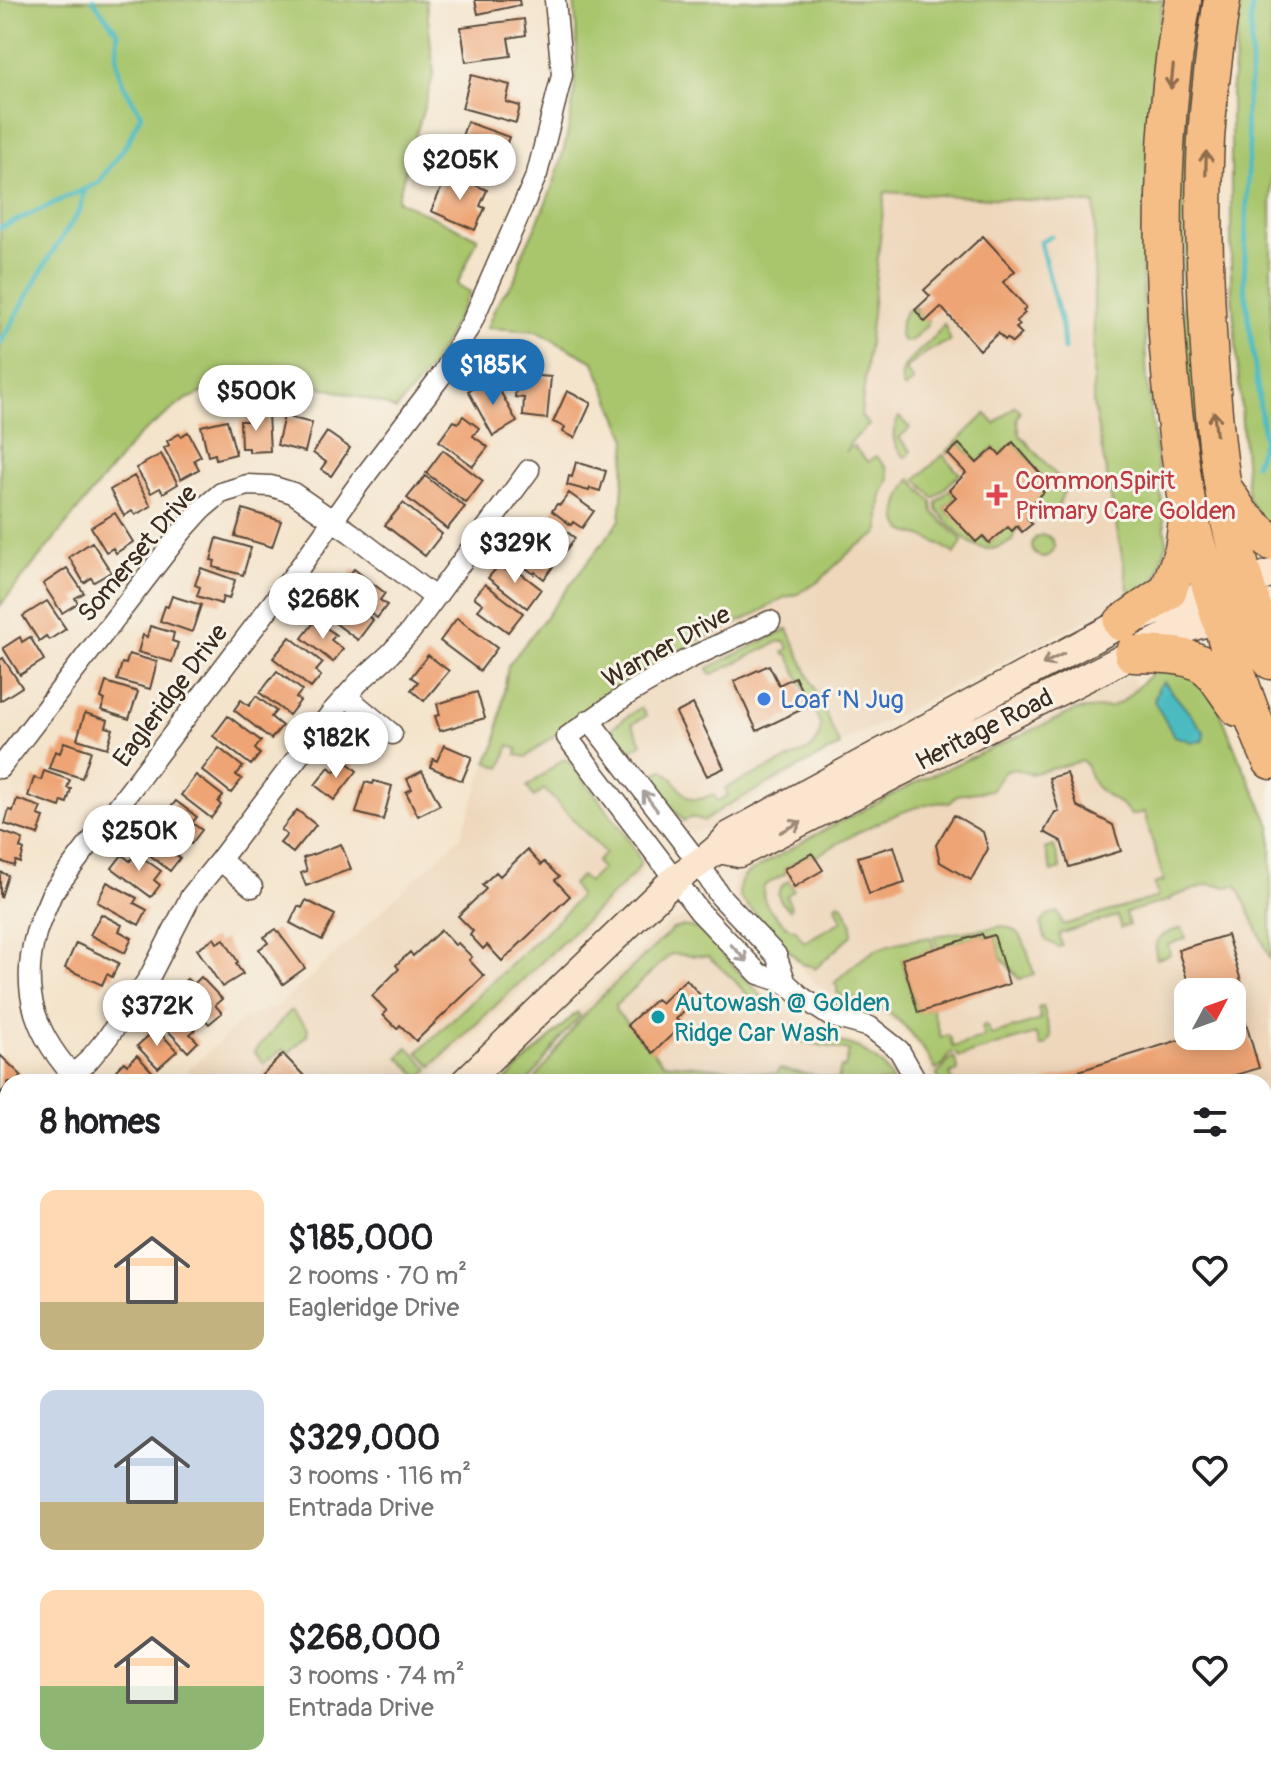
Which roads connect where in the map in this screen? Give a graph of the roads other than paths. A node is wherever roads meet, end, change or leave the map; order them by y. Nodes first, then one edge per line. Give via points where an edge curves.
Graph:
1 (555, 0) edge
2 (1183, 0) edge
3 (1222, 0) edge
4 (529, 470) dead end
5 (1223, 486) junction
6 (1188, 511) junction
7 (333, 521) junction
8 (1271, 542) edge
9 (434, 597) junction
10 (1245, 597) edge
11 (770, 621) dead end
12 (1128, 639) junction
13 (1271, 661) edge
14 (346, 696) junction
15 (589, 720) junction
16 (392, 734) dead end
17 (1267, 751) edge
18 (0, 768) edge
19 (708, 856) junction
20 (220, 860) junction
21 (674, 880) junction
22 (252, 887) dead end
23 (786, 983) junction
24 (68, 1074) edge
25 (77, 1074) edge
26 (473, 1074) edge
27 (912, 1074) edge

1 - 7 street, Eagleridge Drive via 562,75 537,174 472,322 444,372
2 -> 6 highway via 1167,139 1165,256 1173,401
5 -> 3 highway via 1205,286 1206,140
4 - 9 street
5 - 8 highway via 1242,516
5 - 10 highway
6 - 10 highway
6 - 12 highway via 1183,550 1168,591
7 - 9 street, Somerset Drive
7 - 18 street, Somerset Drive via 293,493 271,486 247,485 221,493 183,530
7 - 24 street, Eagleridge Drive via 52,893 29,963 30,993 47,1043
9 - 14 street via 410,632
10 - 12 main road, Heritage Road
10 - 13 highway
10 - 17 highway via 1236,674
11 - 15 street, Warner Drive via 688,659
12 - 17 highway via 1204,666
12 - 19 main road, Heritage Road via 1010,682 729,836
14 - 16 street
14 - 20 street
19 -> 15 street, Warner Drive
15 - 21 street, Warner Drive via 567,737
19 - 21 main road, Heritage Road
19 - 23 street, Warner Drive via 720,896 776,955
20 - 22 street
20 - 25 street via 191,896 149,978
21 -> 23 street, Warner Drive via 759,974
21 - 26 main road, Heritage Road
23 - 27 street via 830,1016 870,1027 899,1050

